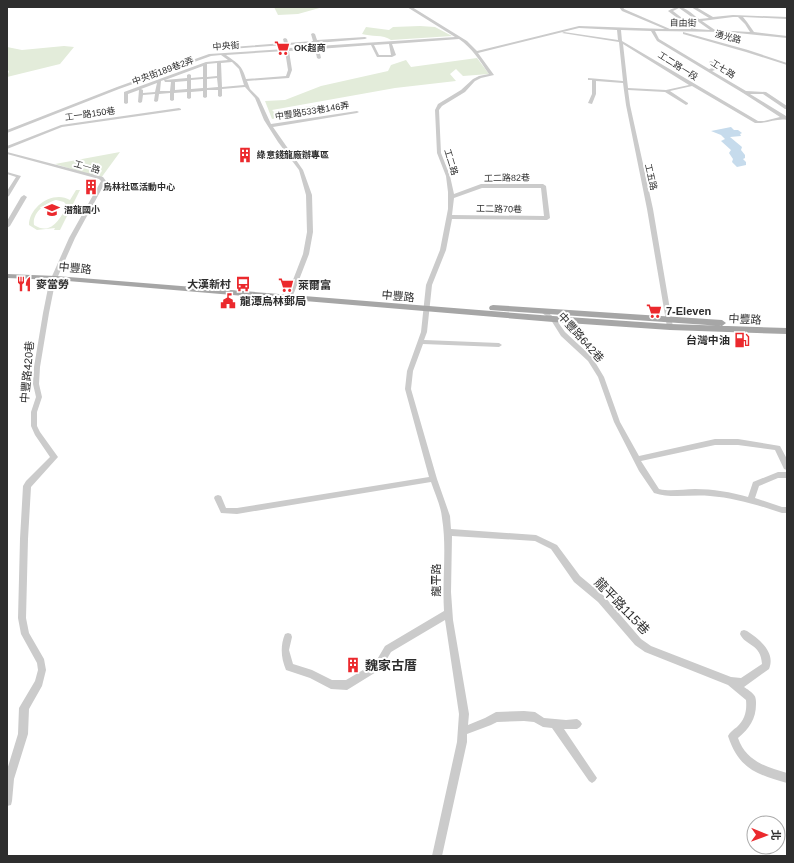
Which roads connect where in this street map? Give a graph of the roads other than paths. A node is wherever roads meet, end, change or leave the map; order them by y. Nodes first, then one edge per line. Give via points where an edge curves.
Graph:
1 (409, 7) edge
2 (621, 7) edge
3 (679, 7) edge
4 (693, 7) edge
5 (739, 16) junction
6 (712, 18) junction
7 (787, 18) edge
8 (698, 20) junction
9 (579, 27) joint
10 (619, 29) junction
11 (652, 30) junction
12 (673, 31) junction
13 (697, 31) junction
14 (715, 31) junction
15 (559, 32) junction
16 (728, 32) junction
17 (752, 33) junction
18 (313, 34) dead end
19 (723, 35) dead end
20 (761, 35) junction
21 (787, 37) edge
22 (365, 38) dead end
23 (460, 38) junction
24 (718, 38) dead end
25 (285, 39) dead end
26 (230, 40) dead end
27 (620, 41) junction
28 (315, 42) junction
29 (390, 42) junction
30 (714, 42) junction
31 (785, 42) dead end
32 (286, 44) junction
33 (372, 44) junction
34 (317, 47) junction
35 (232, 48) junction
36 (287, 50) junction
37 (476, 52) junction
38 (231, 53) junction
39 (221, 54) junction
40 (319, 58) dead end
41 (233, 61) junction
42 (219, 62) junction
43 (712, 62) dead end
44 (182, 64) junction
45 (205, 64) junction
46 (787, 64) edge
47 (189, 70) junction
48 (710, 70) junction
49 (151, 75) junction
50 (219, 77) junction
51 (205, 78) junction
52 (189, 79) junction
53 (174, 80) junction
54 (244, 80) junction
55 (159, 81) junction
56 (625, 82) junction
57 (693, 85) junction
58 (247, 86) junction
59 (118, 88) junction
60 (141, 88) junction
61 (220, 88) junction
62 (626, 89) junction
63 (205, 90) junction
64 (188, 91) junction
65 (666, 91) junction
66 (173, 92) junction
67 (745, 92) junction
68 (126, 93) junction
69 (157, 93) junction
70 (142, 94) junction
71 (220, 96) dead end
72 (206, 97) dead end
73 (189, 98) dead end
74 (172, 100) dead end
75 (156, 101) dead end
76 (140, 102) dead end
77 (126, 103) dead end
78 (590, 103) dead end
79 (686, 104) dead end
80 (787, 108) edge
81 (179, 109) dead end
82 (357, 112) dead end
83 (786, 119) edge
84 (270, 126) junction
85 (7, 132) edge
86 (7, 148) edge
87 (7, 153) edge
88 (7, 173) edge
89 (7, 195) edge
90 (451, 197) junction
91 (24, 198) dead end
92 (450, 217) junction
93 (547, 218) joint
94 (7, 226) edge
95 (7, 271) edge
96 (57, 275) junction
97 (7, 276) edge
98 (290, 295) junction
99 (427, 306) junction
100 (543, 311) junction
101 (553, 319) junction
102 (670, 324) junction
103 (787, 327) edge
104 (753, 328) junction
105 (787, 331) edge
106 (421, 342) junction
107 (499, 345) dead end
108 (638, 459) junction
109 (787, 467) edge
110 (787, 475) edge
111 (433, 479) junction
112 (218, 498) dead end
113 (751, 500) junction
114 (787, 510) edge
115 (448, 532) junction
116 (448, 613) junction
117 (744, 634) dead end
118 (288, 637) dead end
119 (731, 682) junction
120 (554, 724) junction
121 (577, 724) dead end
122 (463, 732) junction
123 (592, 778) dead end
124 (787, 778) edge
125 (7, 801) edge
126 (438, 856) edge

1 - 23 street, 工二路
2 - 12 street, 湧光路
3 - 8 street
3 - 13 street via 670,11
4 - 6 street
5 - 6 street
5 - 7 street
5 - 17 street
6 - 8 street
8 - 14 street
9 - 10 street, 自由街
9 - 15 street, 工二路一段
10 - 11 street, 自由街
10 - 27 street, 工五路
11 - 12 street, 自由街
11 - 48 street, 工七路 via 658,40
12 - 13 street, 自由街
12 - 30 street, 湧光路
13 - 14 street, 自由街
14 - 16 street, 自由街
15 - 27 street, 工二路一段
15 - 37 street, 工二路一段
16 - 17 street, 自由街
16 - 19 street
17 - 20 street, 自由街
18 - 28 street
20 - 21 street, 自由街
20 - 31 street
22 - 28 street
23 - 29 street, 中央街
23 - 37 street, 工二路
24 - 30 street
25 - 32 street
26 - 35 street
27 - 56 street, 工五路
27 - 57 street, 工二路一段
28 - 32 street
28 - 34 street
29 - 33 street, 中央街
29 - 33 street via 394,55 378,56
30 - 46 street, 湧光路
32 - 35 street
32 - 36 street
33 - 34 street, 中央街
34 - 36 street, 中央街
34 - 40 street
35 - 38 street
36 - 38 street, 中央街
36 - 54 street via 290,70 288,77
37 - 90 street, 工二路 via 492,75 474,80 436,110 439,153 448,176
38 - 39 street, 中央街
39 - 41 street
39 - 44 street, 中央街 via 204,56
41 - 42 street, 中央街189巷2弄
41 - 54 street via 241,69
42 - 45 street, 中央街189巷2弄
42 - 50 street
43 - 48 street via 720,67
44 - 47 street
44 - 49 street, 中央街
45 - 47 street, 中央街189巷2弄
45 - 51 street
47 - 52 street
47 - 55 street, 中央街189巷2弄
48 - 67 street, 工七路
49 - 55 street
49 - 59 street, 中央街
50 - 51 street
50 - 61 street
51 - 52 street
51 - 63 street
52 - 53 street
52 - 64 street
53 - 55 street
53 - 66 street
54 - 58 street
55 - 60 street, 中央街189巷2弄
55 - 69 street
56 - 62 street, 工五路
56 - 78 street via 591,79 594,94
57 - 65 street
57 - 83 street, 工二路一段 via 757,122
58 - 61 street
58 - 84 street via 257,98
59 - 68 street
59 - 85 street, 中央街
60 - 68 street, 中央街189巷2弄
60 - 70 street
61 - 63 street
61 - 71 street
62 - 65 street
62 - 102 street, 工五路
63 - 64 street
63 - 72 street
64 - 66 street
64 - 73 street
65 - 79 street
66 - 69 street
66 - 74 street
67 - 80 street via 764,93
67 - 83 street, 工七路
68 - 77 street
69 - 70 street
69 - 75 street
70 - 76 street
81 - 86 street, 工一路150巷 via 61,126
82 - 84 street, 中豐路533巷146弄
84 - 98 street via 301,170 309,196 310,232 306,254
87 - 96 street, 工一路 via 101,178 104,181 72,238
88 - 89 street via 19,176
90 - 92 street, 工二路
90 - 93 street, 工二路82巷 via 477,187 543,186
91 - 94 street
92 - 93 street, 工二路70巷
92 - 99 street, 工二路 via 444,250 429,284
95 - 96 main road, 中豐路
96 - 97 main road, 中豐路
96 - 98 main road, 中豐路
96 - 125 street, 中豐路420巷 via 52,283 40,343 36,384 38,397 34,421 35,430 54,458 27,486 24,539 22,618 25,634 42,670 39,683 24,708 22,734 9,779
98 - 99 main road, 中豐路
99 - 100 main road, 中豐路
99 - 101 main road, 中豐路
99 - 106 street, 龍平路
100 - 101 street, 中豐路642巷
100 - 102 main road, 中豐路
101 - 102 main road, 中豐路
101 - 108 street, 中豐路642巷 via 563,334 590,359 601,377 617,422
102 - 104 main road, 中豐路
103 - 104 main road, 中豐路
104 - 105 main road, 中豐路
106 - 107 street
106 - 111 street, 龍平路 via 410,371 408,389
108 - 109 street via 715,442 738,442 777,448
108 - 113 street, 中豐路642巷 via 657,491 700,492
110 - 113 street via 778,475 756,484
111 - 112 street via 238,511 224,511
111 - 115 street, 龍平路 via 442,502
113 - 114 street
115 - 116 street, 龍平路
115 - 119 street, 龍平路115巷 via 536,538 554,547 577,579 601,599 638,642 648,649
116 - 118 street via 388,649 378,666 347,685 331,684 312,674 289,667 285,650
116 - 122 street, 龍平路 via 464,714
117 - 119 street via 760,646 767,657 766,666 742,683
119 - 124 street, 龍平路115巷 via 751,698 752,714 747,724 733,736 736,746 747,761 760,770
120 - 121 street
120 - 122 street via 535,717 496,717
120 - 123 street
122 - 126 street, 龍平路

